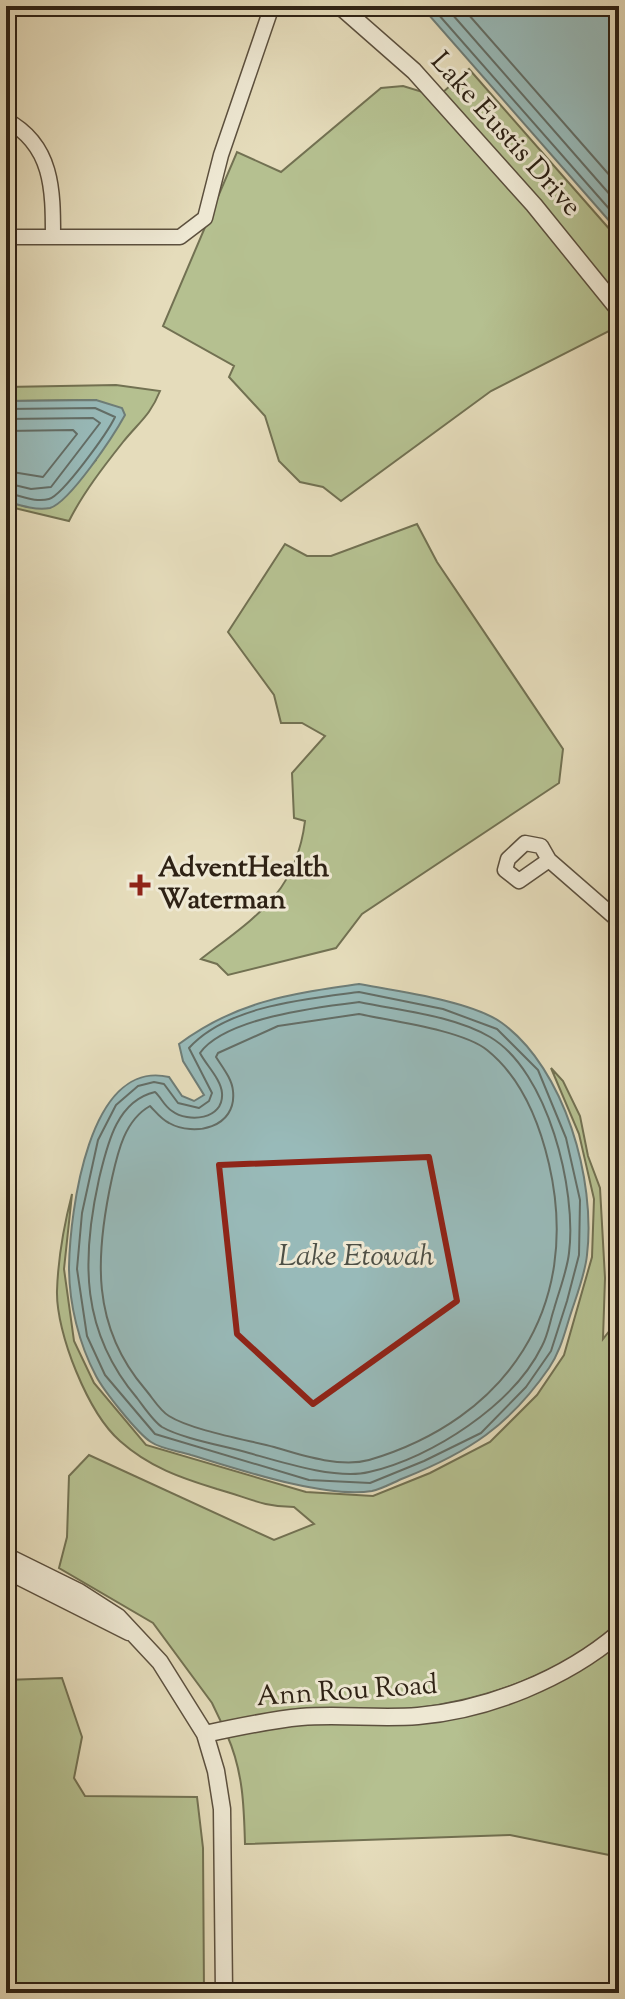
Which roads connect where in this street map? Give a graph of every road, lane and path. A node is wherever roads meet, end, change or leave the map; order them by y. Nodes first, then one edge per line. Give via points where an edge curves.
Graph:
1 (272, 6) edge
2 (340, 6) edge
3 (6, 120) edge
4 (6, 237) edge
5 (53, 237) junction
6 (619, 310) edge
7 (549, 860) dead end
8 (619, 921) edge
9 (6, 1556) edge
10 (6, 1570) edge
11 (129, 1632) junction
12 (619, 1633) edge
13 (205, 1734) junction
14 (224, 1993) edge

1 - 5 street via 205,218 185,235
2 - 6 street, Lake Eustis Drive via 414,71
3 - 5 street via 30,137 45,159
4 - 5 street
7 - 8 street
9 - 11 street via 79,1592 118,1617
10 - 11 street
11 - 13 street via 160,1662
12 - 13 street, Ann Rou Road via 539,1683 458,1709 419,1716 277,1719
13 - 14 street via 222,1809

